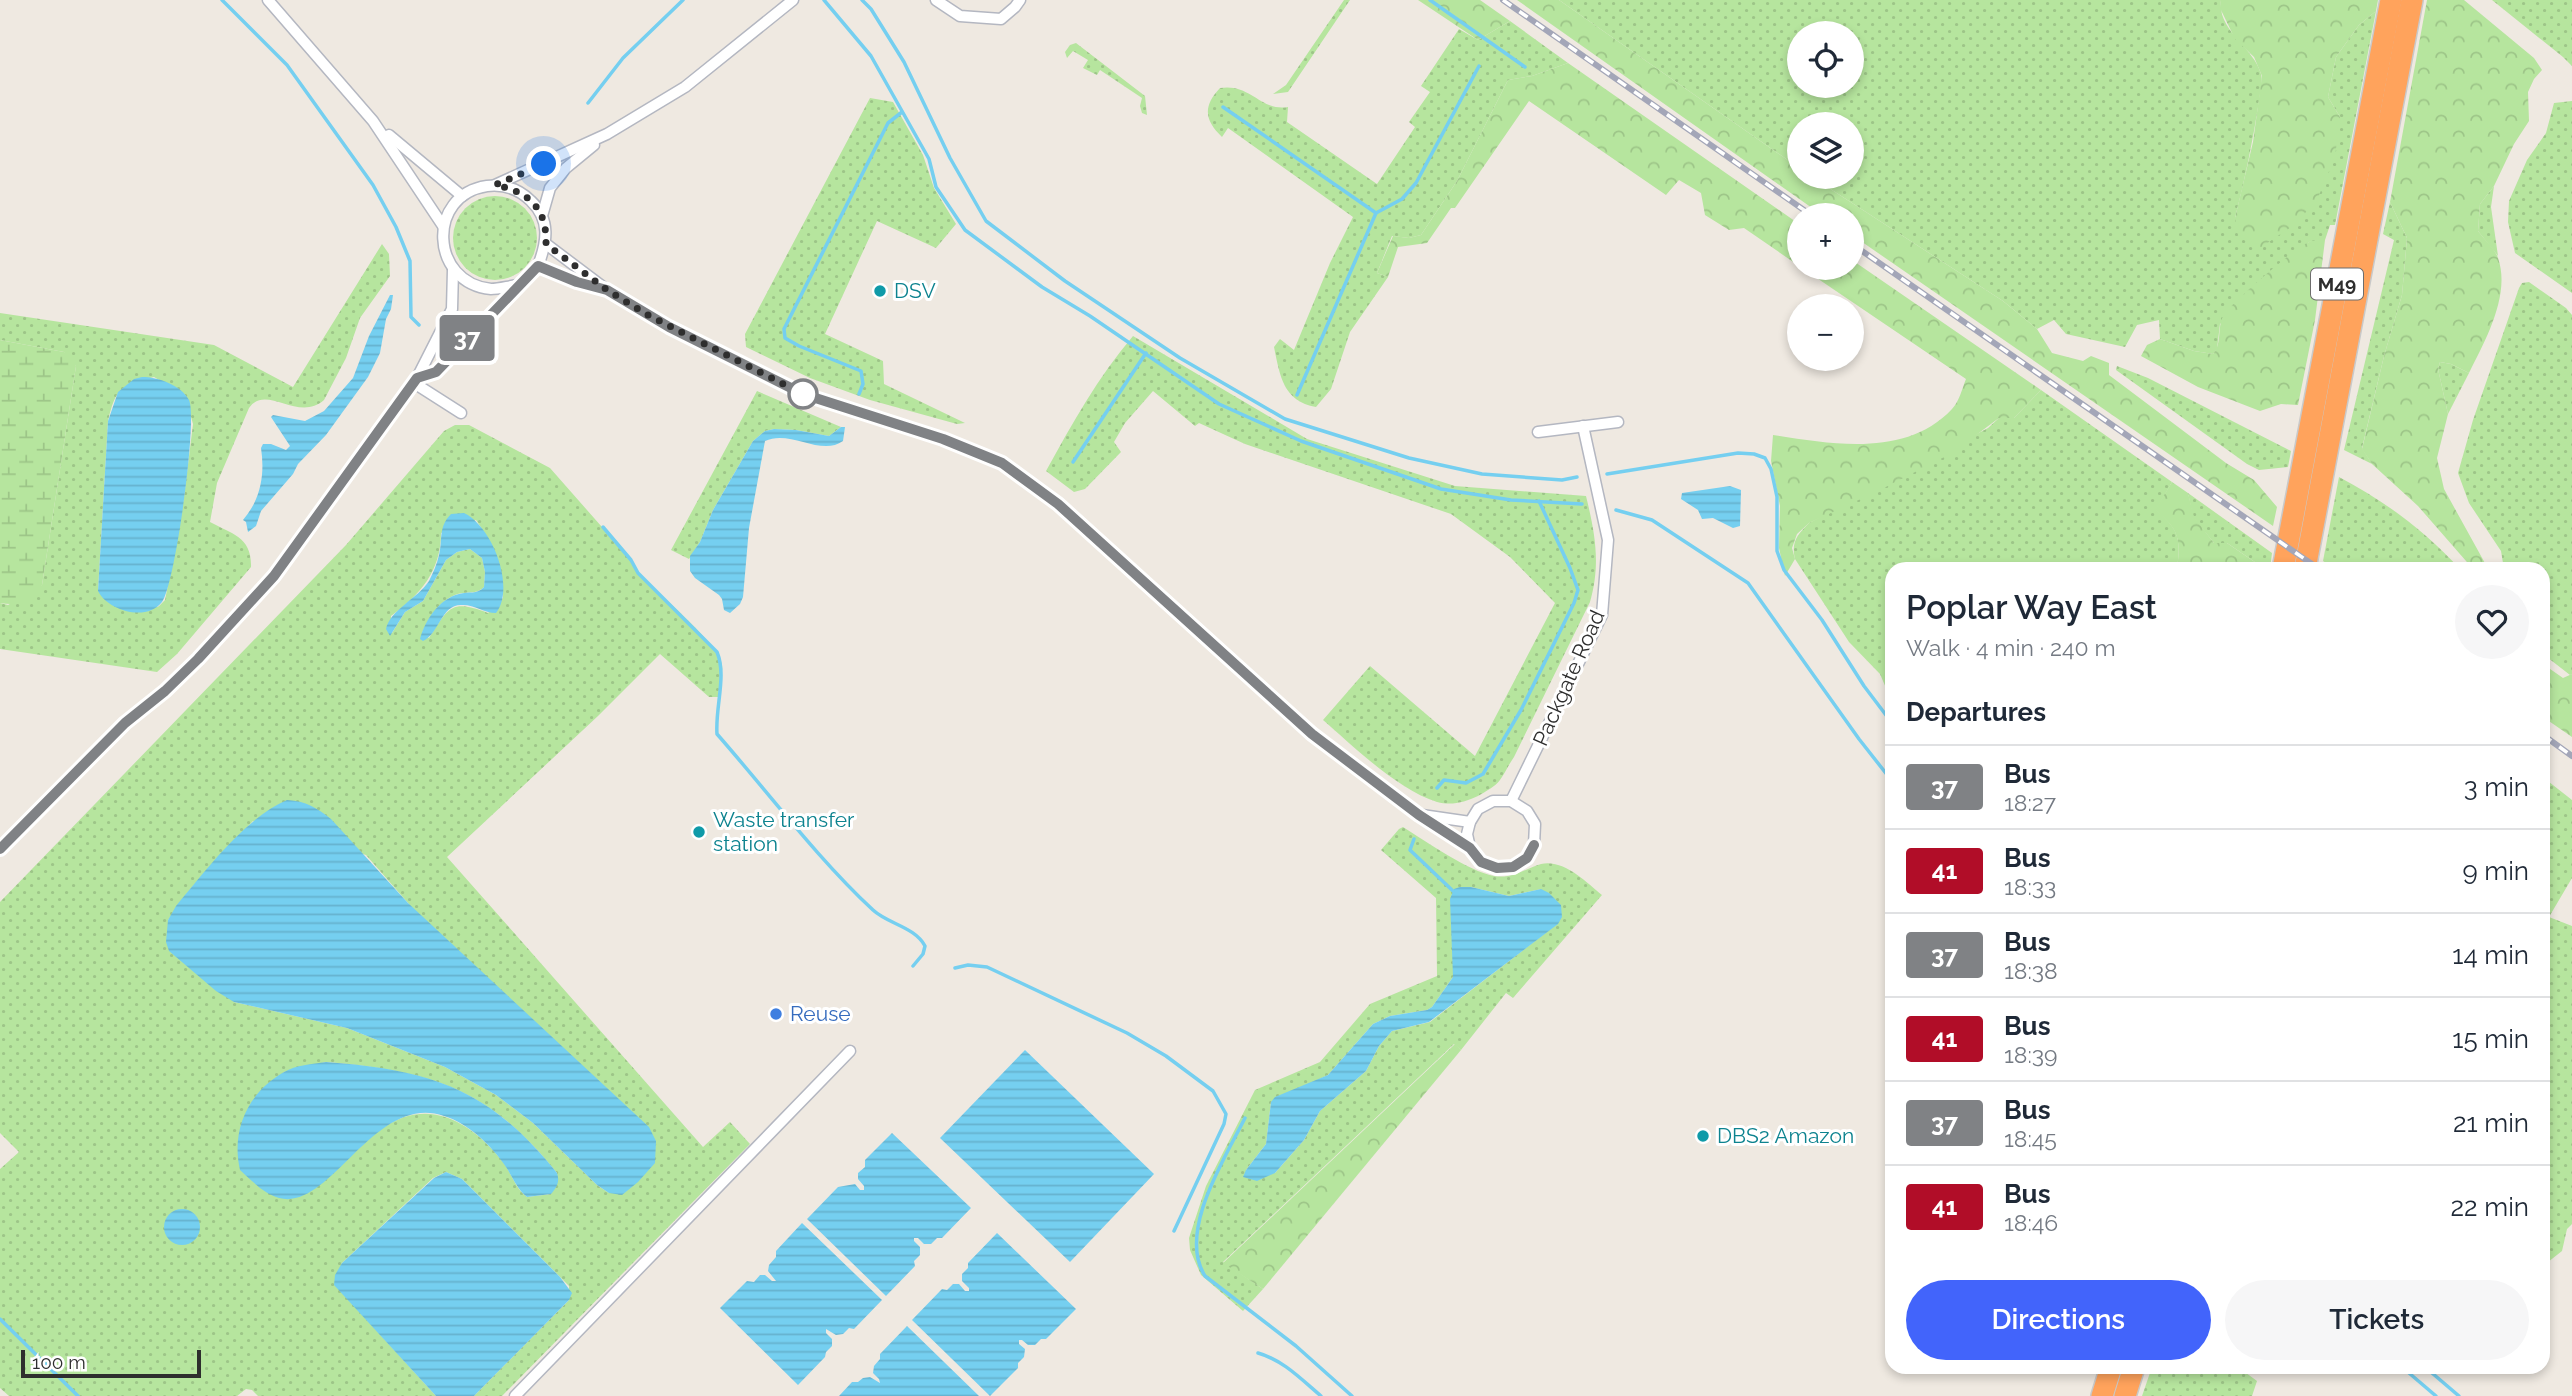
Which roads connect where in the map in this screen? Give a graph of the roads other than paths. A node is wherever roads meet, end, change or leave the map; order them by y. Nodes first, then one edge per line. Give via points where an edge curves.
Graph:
1 (268, 0) edge
2 (793, 0) edge
3 (936, 0) edge
4 (1020, 0) edge
5 (2391, 0) edge
6 (2412, 0) edge
7 (373, 121) junction
8 (607, 134) junction
9 (495, 185) junction
10 (463, 196) junction
11 (542, 216) junction
12 (443, 226) junction
13 (546, 244) junction
14 (538, 266) junction
15 (453, 270) junction
16 (518, 285) junction
17 (607, 290) junction
18 (415, 381) junction
19 (461, 413) dead end
20 (1618, 422) dead end
21 (1583, 426) junction
22 (1538, 432) dead end
23 (2284, 562) edge
24 (2306, 562) edge
25 (1511, 801) junction
26 (1419, 815) junction
27 (1470, 822) junction
28 (1470, 848) junction
29 (0, 849) edge
30 (850, 1051) dead end
31 (2109, 1374) edge
32 (2132, 1374) edge
33 (515, 1396) edge
34 (2102, 1396) edge
35 (2125, 1396) edge

1 - 7 street
2 - 8 street via 685,87
3 - 4 street via 960,16 1001,19
5 - 23 highway, M49
6 - 24 highway, M49
7 - 10 street
7 - 12 street
8 - 9 street
8 - 11 street via 566,168 550,188
9 - 10 street via 478,187
9 - 11 street via 524,194
10 - 12 street via 450,209
11 - 13 street
12 - 15 street via 442,238
13 - 14 street
13 - 17 street
14 - 16 street
14 - 17 street
15 - 16 street via 471,284 492,289
15 - 18 street via 452,309
16 - 18 street via 436,372
17 - 26 street via 669,327 803,394 1002,463 1058,504 1312,734
18 - 19 street
18 - 29 street via 274,576 198,659 125,723
20 - 21 street
21 - 22 street
21 - 25 street, Packgate Road via 1608,540 1602,615
25 - 27 street via 1493,801 1478,809
25 - 28 street via 1527,811 1535,824 1534,845 1527,858 1513,867 1497,868 1481,862
26 - 27 street
26 - 28 street
27 - 28 street
30 - 33 street
31 - 34 highway
32 - 35 highway

